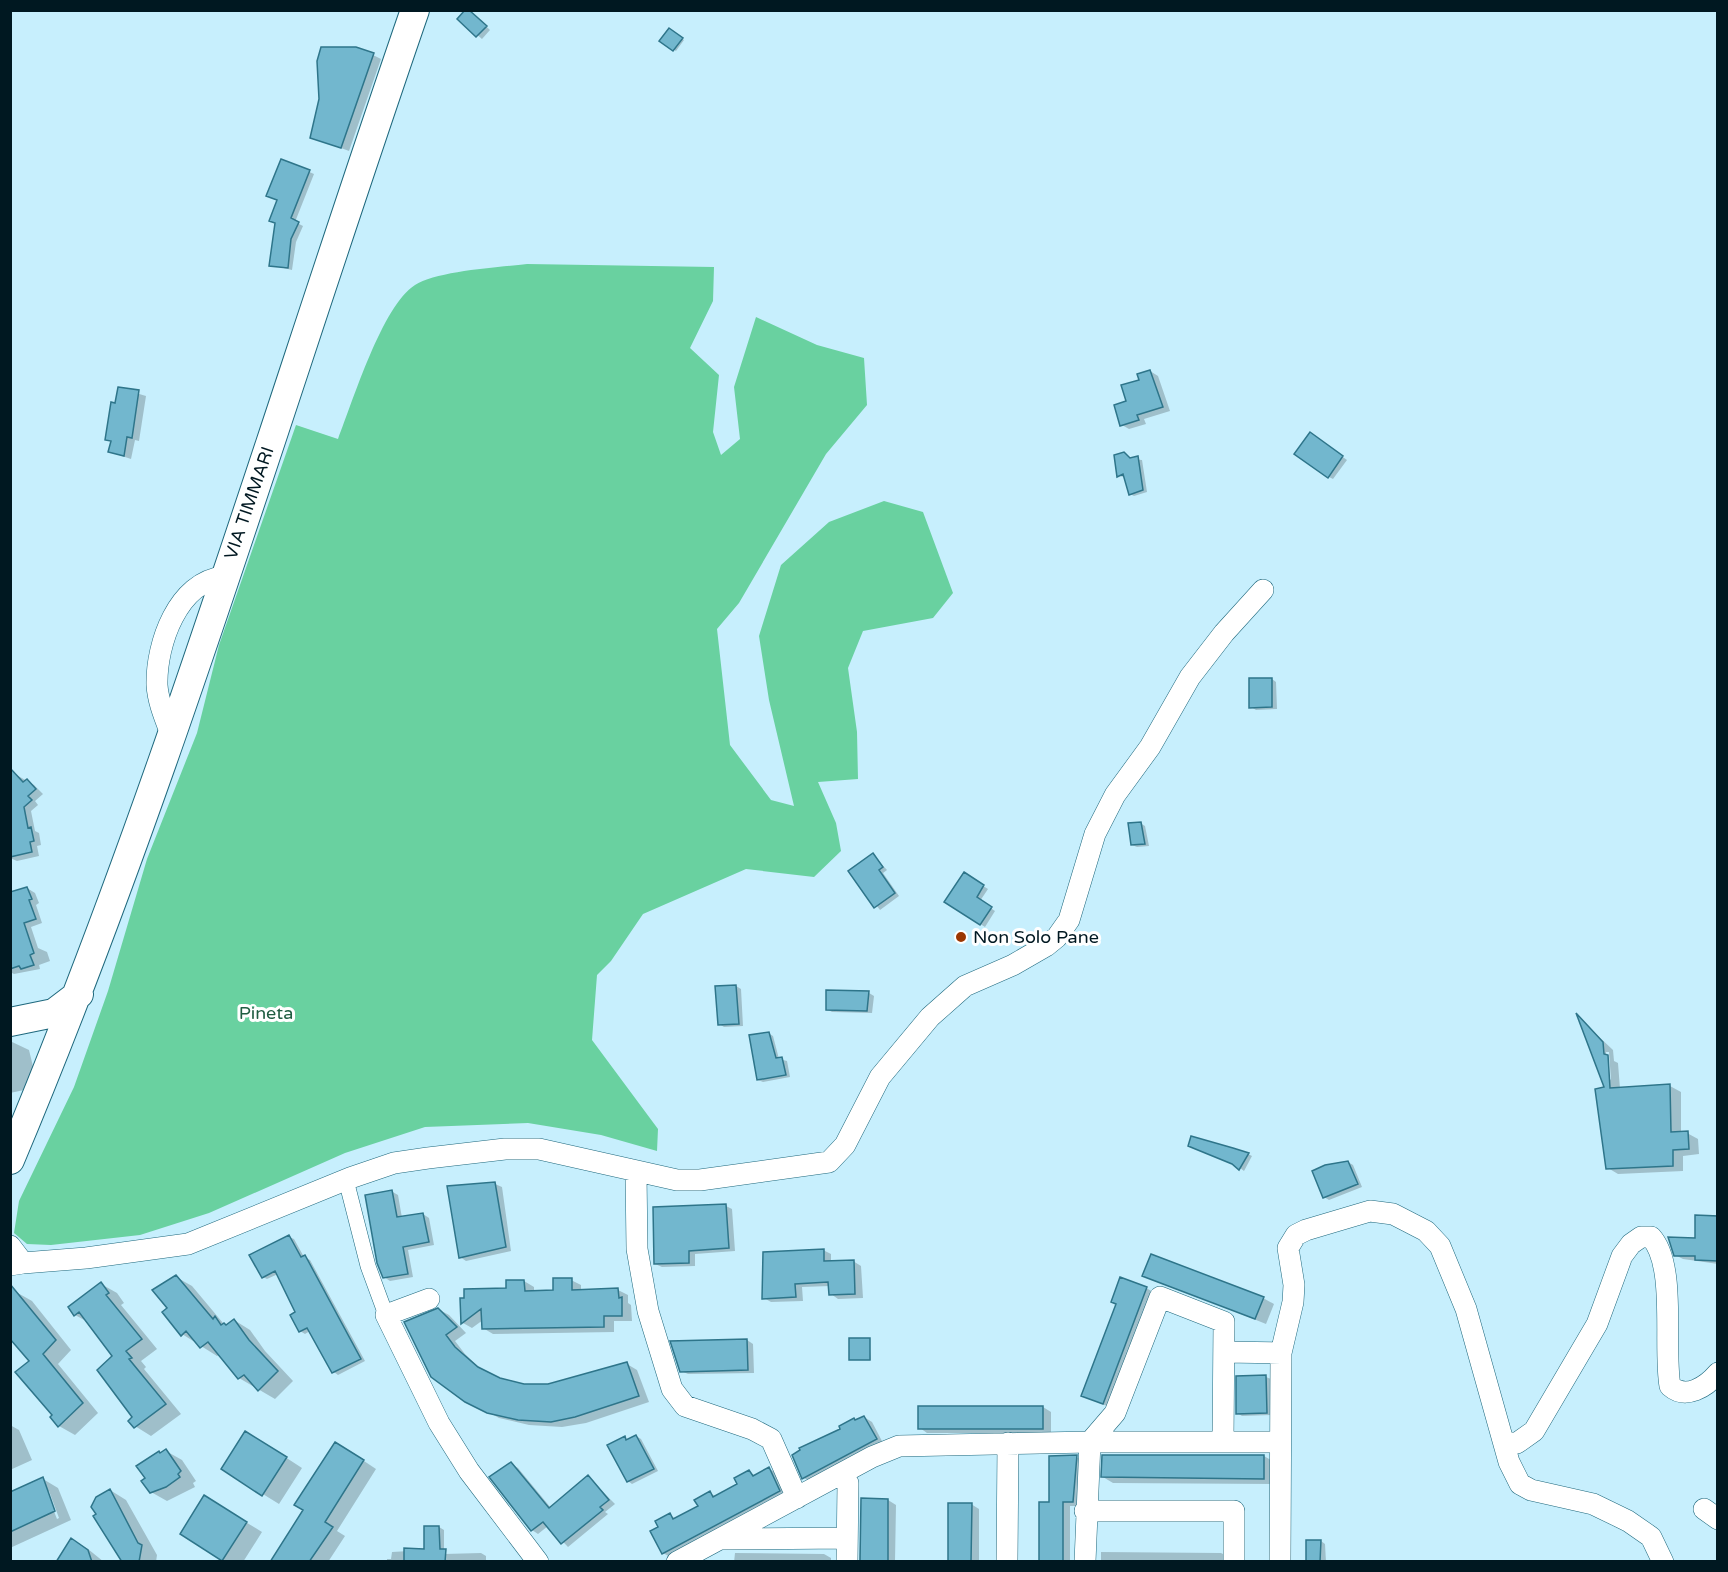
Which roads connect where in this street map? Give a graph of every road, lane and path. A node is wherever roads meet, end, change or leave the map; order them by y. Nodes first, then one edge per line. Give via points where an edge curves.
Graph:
1 (415, 10) edge
2 (1263, 590) dead end
3 (79, 994) junction
4 (13, 1021) edge
5 (46, 1073) junction
6 (10, 1160) edge
7 (636, 1173) junction
8 (346, 1180) junction
9 (10, 1246) edge
10 (17, 1264) edge
11 (429, 1299) dead end
12 (386, 1315) junction
13 (1224, 1352) junction
14 (1281, 1353) junction
15 (1718, 1373) edge
16 (1090, 1442) junction
17 (1223, 1442) junction
18 (1280, 1442) junction
19 (1008, 1443) junction
20 (1505, 1443) junction
21 (842, 1473) junction
22 (797, 1498) junction
23 (1085, 1511) junction
24 (847, 1538) junction
25 (717, 1539) junction
26 (538, 1562) edge
27 (676, 1562) edge
28 (847, 1562) edge
29 (1007, 1562) edge
30 (1085, 1562) edge
31 (1234, 1562) edge
32 (1280, 1562) edge
33 (1663, 1562) edge

1 - 3 main road, VIA TIMMARI via 171,734
2 - 7 street via 1190,677 1150,747 1115,795 1095,834 1063,930 1046,946 965,986 930,1017 880,1077 838,1155 823,1164 700,1180
3 - 4 main road via 54,1013
3 - 5 main road, VIA TIMMARI
4 - 5 main road via 38,1035
5 - 6 main road, VIA TIMMARI
7 - 8 street via 539,1149 505,1149 394,1163
7 - 22 street via 637,1249 648,1311 672,1389 685,1406 771,1439
8 - 10 street via 188,1244
8 - 12 street via 368,1266
9 - 10 street
11 - 12 street
12 - 26 street via 439,1423 469,1471
13 - 14 street
13 - 16 street via 1224,1322 1160,1297 1115,1413
13 - 17 street
14 - 18 street
14 - 20 street via 1293,1302 1288,1248 1291,1242 1306,1230 1357,1214 1393,1214 1426,1231 1440,1246 1466,1309
15 - 20 street via 1699,1389 1681,1392 1670,1386 1662,1262 1651,1237 1641,1238 1622,1256 1597,1324 1540,1422 1526,1438
16 - 17 street
16 - 19 street
16 - 23 street
17 - 18 street
18 - 32 street
19 - 21 street via 899,1446
19 - 29 street
20 - 33 street via 1520,1484 1593,1504 1620,1516 1651,1537
21 - 22 street
21 - 24 street via 848,1483
22 - 25 street
23 - 30 street
23 - 31 street via 1234,1511
24 - 25 street
24 - 28 street
25 - 27 street

